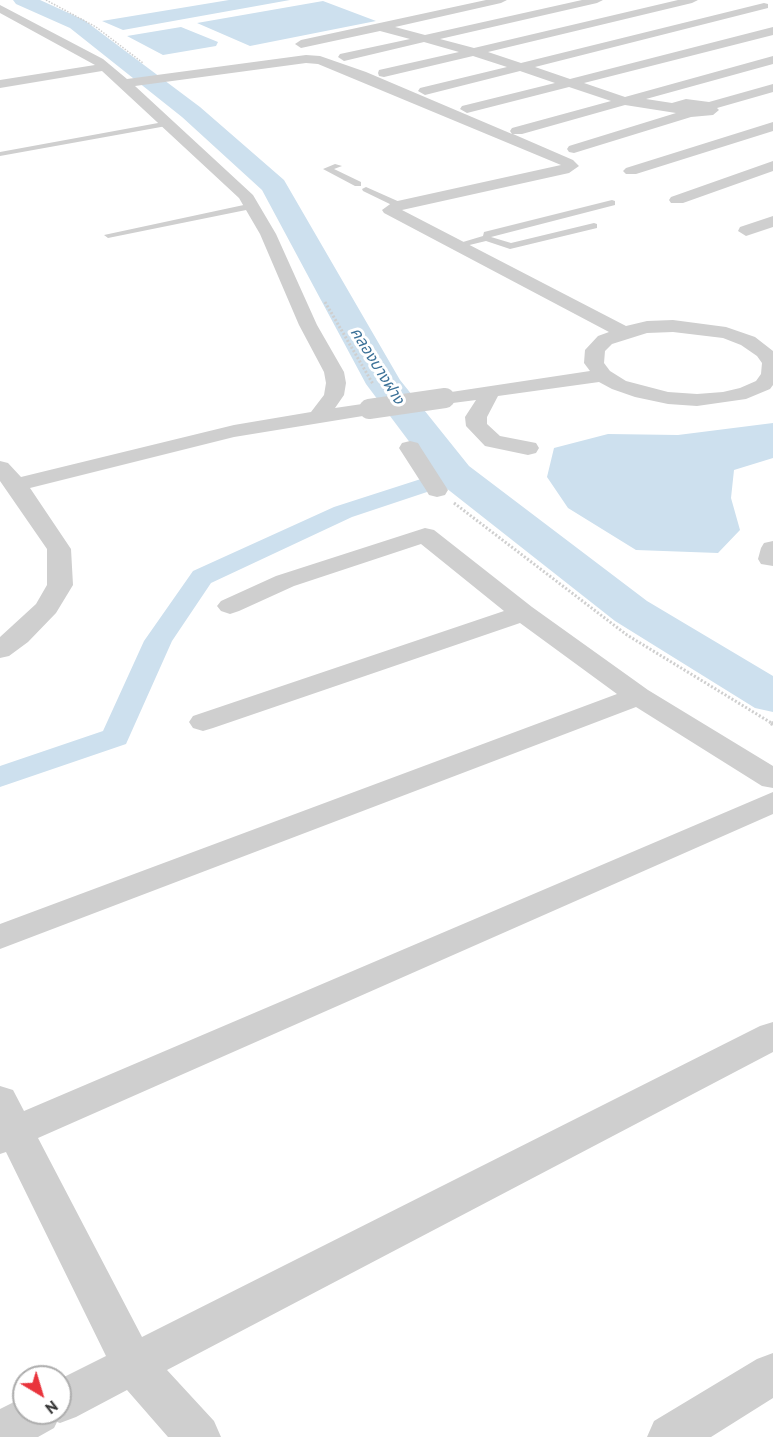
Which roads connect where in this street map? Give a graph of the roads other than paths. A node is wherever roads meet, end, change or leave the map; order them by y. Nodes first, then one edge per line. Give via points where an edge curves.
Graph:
1 (501, 0) edge
2 (597, 0) edge
3 (635, 0) edge
4 (692, 0) edge
5 (764, 6) dead end
6 (664, 7) junction
7 (0, 8) edge
8 (714, 18) junction
9 (26, 23) junction
10 (9, 26) dead end
11 (380, 27) junction
12 (772, 32) edge
13 (425, 39) junction
14 (301, 44) dead end
15 (474, 52) junction
16 (344, 57) dead end
17 (773, 60) edge
18 (105, 67) junction
19 (522, 67) junction
20 (384, 73) dead end
21 (570, 82) junction
22 (126, 83) junction
23 (0, 84) edge
24 (773, 88) edge
25 (425, 91) dead end
26 (625, 101) junction
27 (467, 109) dead end
28 (708, 109) junction
29 (682, 110) junction
30 (170, 123) junction
31 (770, 127) edge
32 (517, 131) dead end
33 (574, 149) dead end
34 (0, 154) edge
35 (338, 166) dead end
36 (773, 166) edge
37 (630, 171) dead end
38 (677, 200) dead end
39 (612, 203) dead end
40 (399, 205) junction
41 (252, 206) junction
42 (773, 221) edge
43 (594, 226) dead end
44 (746, 231) dead end
45 (108, 235) dead end
46 (487, 238) junction
47 (457, 245) junction
48 (624, 332) junction
49 (772, 363) edge
50 (603, 375) junction
51 (491, 391) junction
52 (318, 416) junction
53 (410, 448) dead end
54 (528, 448) dead end
55 (8, 476) edge
56 (437, 490) road end
57 (230, 606) dead end
58 (523, 613) junction
59 (0, 650) edge
60 (638, 696) junction
61 (203, 722) dead end
62 (773, 779) edge
63 (773, 802) edge
64 (0, 938) edge
65 (773, 1036) edge
66 (5, 1123) edge
67 (133, 1364) junction
68 (773, 1374) edge
69 (72, 1396) edge
70 (15, 1425) edge
71 (0, 1433) edge
72 (198, 1437) edge
73 (670, 1437) edge

1 - 11 street
2 - 13 street
3 - 6 street
4 - 6 street
5 - 8 street
6 - 8 street
6 - 15 street
7 - 9 street
8 - 12 street
8 - 19 street
9 - 10 street
9 - 18 street
11 - 13 street
11 - 14 street
12 - 21 street
13 - 15 street
13 - 16 street
15 - 19 street
15 - 20 street
17 - 26 street
18 - 22 street
18 - 23 street
19 - 21 street
19 - 25 street
21 - 26 street
21 - 27 street
22 - 30 street
22 - 40 street via 237,66 320,60 572,166
24 - 28 street
26 - 29 street
26 - 32 street
28 - 29 street via 693,103
28 - 31 street
29 - 33 street
30 - 34 lane
30 - 41 street
31 - 37 street
35 - 40 lane via 327,169 367,185
36 - 38 street
39 - 46 lane via 487,234
40 - 47 street via 390,210
41 - 45 lane
41 - 52 street via 334,372 334,394
42 - 44 street
43 - 46 lane via 510,246
46 - 47 lane
47 - 48 street
48 - 49 street via 673,326 717,331 748,341
48 - 50 street via 605,340 595,350 594,363
49 - 50 street via 771,374 763,385 746,393 706,400 668,399 642,393
50 - 51 street
51 - 52 street, bridge
51 - 54 street via 476,417 477,426 493,441
52 - 55 street
53 - 56 street
55 - 59 street via 58,549 60,585 47,608
57 - 58 street via 285,581 424,535
58 - 60 street
58 - 61 street
60 - 62 street
60 - 64 street
63 - 66 street
65 - 67 street
66 - 67 street
67 - 69 street
67 - 72 street
68 - 73 street
70 - 71 street

